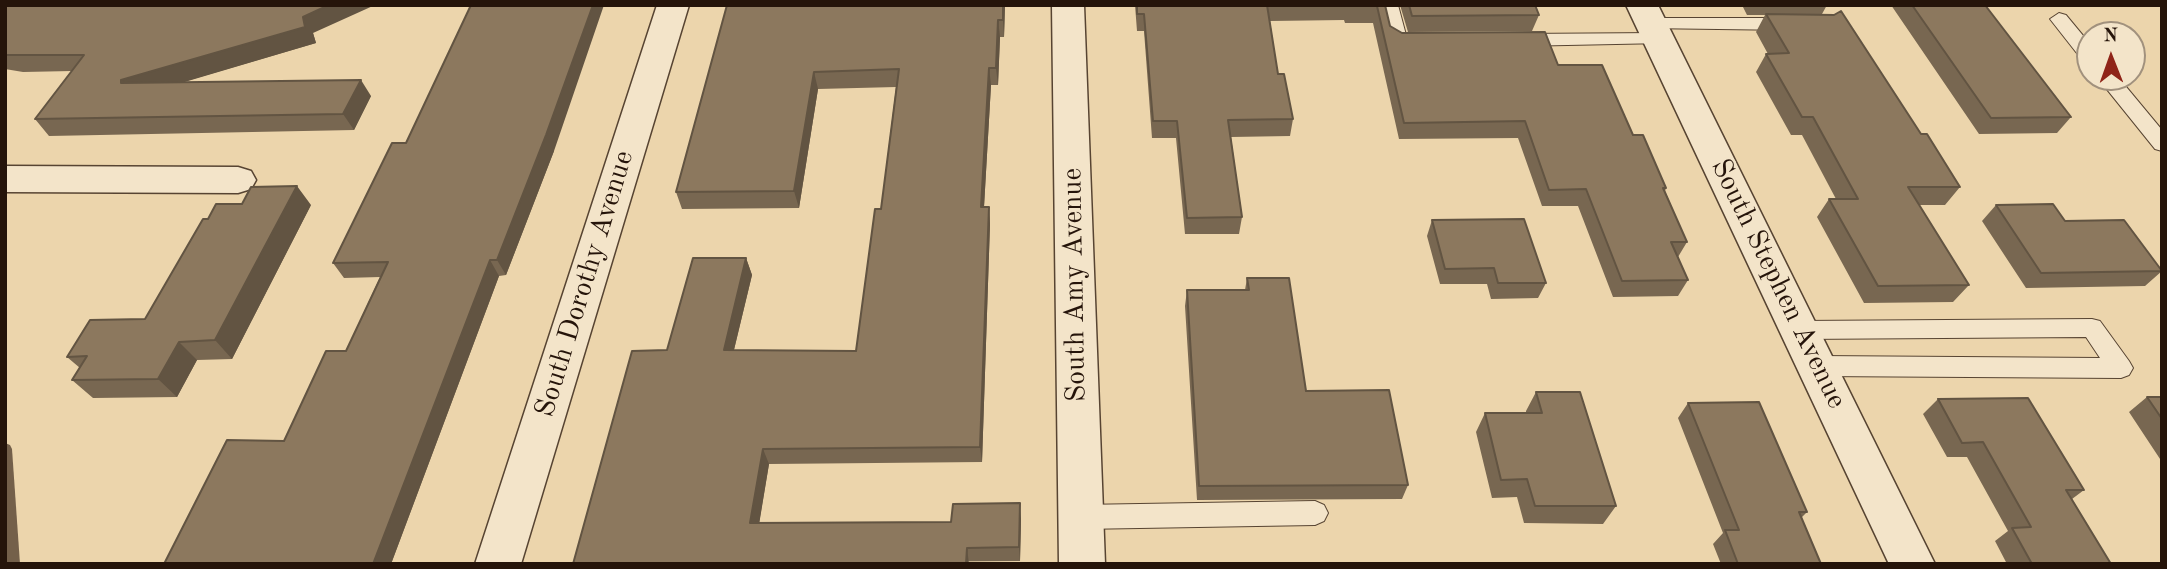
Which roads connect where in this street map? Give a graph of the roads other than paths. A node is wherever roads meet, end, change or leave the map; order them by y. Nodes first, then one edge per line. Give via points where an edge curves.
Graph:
1 (673, 5) edge
2 (1068, 5) edge
3 (1388, 5) edge
4 (2059, 19) dead end
5 (1650, 23) edge
6 (1810, 24) edge
7 (1439, 40) edge
8 (1494, 40) edge
9 (2076, 40) edge
10 (2118, 91) edge
11 (2162, 144) edge
12 (5, 179) edge
13 (238, 180) dead end
14 (1800, 330) junction
15 (1818, 366) junction
16 (1315, 513) dead end
17 (1081, 517) junction
18 (498, 564) edge
19 (1082, 564) edge
20 (1912, 564) edge

1 - 18 street, South Dorothy Avenue
2 - 17 street, South Amy Avenue
3 - 7 lane via 1398,41
4 - 9 lane
5 - 6 lane
5 - 8 lane
5 - 14 street, South Stephen Avenue
10 - 11 lane
12 - 13 street
14 - 15 street, South Stephen Avenue
14 - 15 lane via 2092,328 2121,368
15 - 20 street, South Stephen Avenue
16 - 17 lane
17 - 19 street, South Amy Avenue

